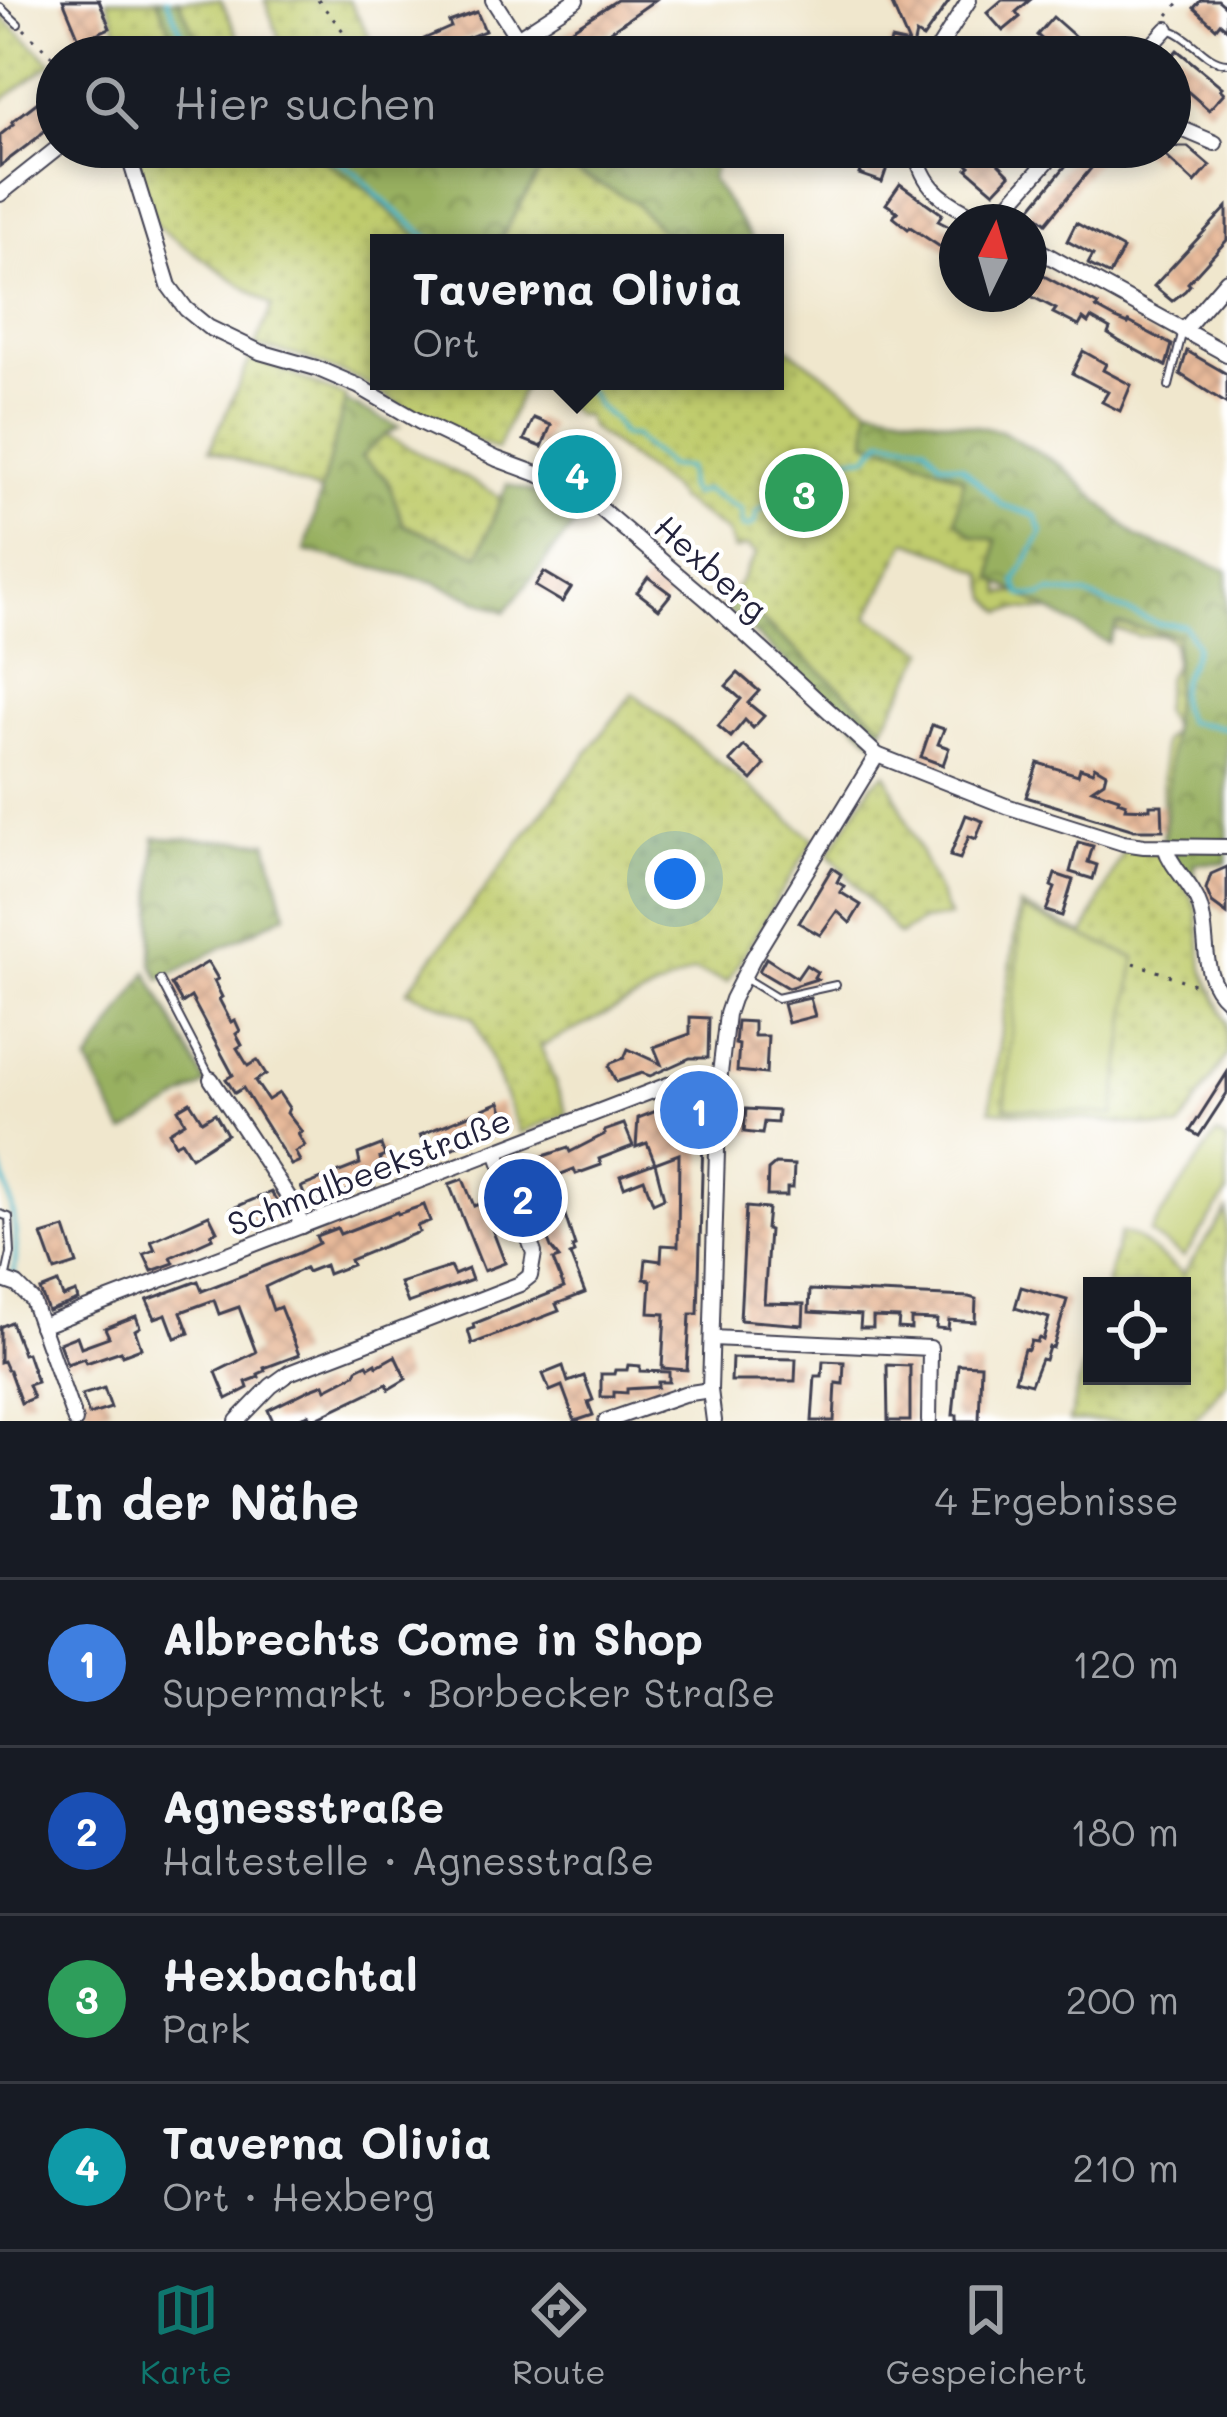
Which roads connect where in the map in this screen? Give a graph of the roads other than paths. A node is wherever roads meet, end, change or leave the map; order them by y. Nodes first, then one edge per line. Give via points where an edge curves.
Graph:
1 (493, 0) edge
2 (576, 0) edge
3 (969, 0) edge
4 (0, 7) edge
5 (18, 24) road end
6 (1167, 28) joint
7 (517, 36) edge
8 (521, 36) edge
9 (946, 36) edge
10 (1160, 36) edge
11 (1185, 36) edge
12 (1191, 41) edge
13 (1227, 63) edge
14 (1191, 133) edge
15 (1215, 143) dead end
16 (36, 165) edge
17 (133, 168) edge
18 (920, 168) edge
19 (1040, 168) edge
20 (0, 194) edge
21 (952, 204) edge
22 (1006, 204) edge
23 (1047, 255) edge
24 (1227, 280) edge
25 (1184, 331) junction
26 (1227, 354) edge
27 (1169, 386) dead end
28 (877, 755) junction
29 (1165, 847) junction
30 (1227, 848) edge
31 (743, 977) junction
32 (160, 980) dead end
33 (836, 985) dead end
34 (1222, 996) edge
35 (212, 1079) joint
36 (718, 1082) junction
37 (497, 1152) junction
38 (0, 1214) edge
39 (302, 1226) junction
40 (2, 1279) edge
41 (41, 1326) junction
42 (712, 1338) junction
43 (710, 1390) junction
44 (75, 1421) edge
45 (237, 1421) edge
46 (607, 1421) edge
47 (714, 1421) edge
48 (929, 1421) edge

1 - 7 street
2 - 8 street
3 - 9 street
4 - 5 lane
6 - 10 street
6 - 11 lane
12 - 13 lane
14 - 15 street
16 - 20 street
17 - 28 street, Hexberg via 170,286 208,327 358,386 594,502
18 - 21 street
19 - 22 street
23 - 25 street
24 - 25 street
25 - 26 street
25 - 27 lane
28 - 29 street, Hexberg via 1025,812 1123,843
28 - 31 street
29 - 30 street, Hexberg
29 - 34 street via 1197,900 1207,964
31 - 33 lane via 777,998
31 - 36 street via 727,1014
32 - 35 lane
35 - 39 street
36 - 37 street, Schmalbeekstraße via 673,1083
36 - 42 street
37 - 39 street, Schmalbeekstraße
37 - 45 street via 534,1253 530,1276 289,1373
38 - 40 lane via 9,1217 11,1253
39 - 41 street, Schmalbeekstraße
40 - 41 street via 32,1300
41 - 44 street
42 - 43 street
42 - 48 street via 930,1348
43 - 46 street
43 - 47 street

